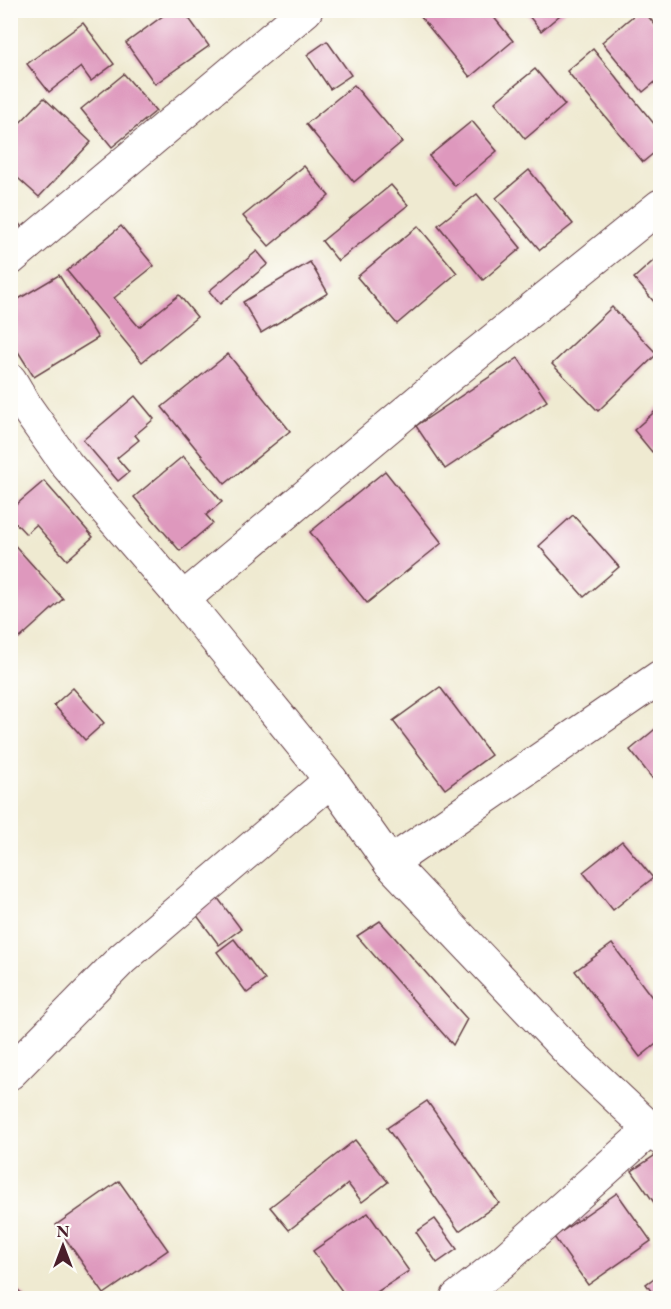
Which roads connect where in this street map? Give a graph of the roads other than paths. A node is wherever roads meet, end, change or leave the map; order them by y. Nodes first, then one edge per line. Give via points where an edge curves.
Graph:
1 (306, 10) edge
2 (660, 206) edge
3 (10, 259) edge
4 (10, 380) edge
5 (183, 599) junction
6 (660, 677) edge
7 (332, 780) junction
8 (390, 863) junction
9 (10, 1073) edge
10 (656, 1133) edge
11 (457, 1299) edge

1 - 3 street
2 - 5 street via 438,385
4 - 5 street via 67,465
5 - 7 street
6 - 8 street
7 - 8 street
7 - 9 street via 122,959
8 - 10 street via 576,1059
10 - 11 street

